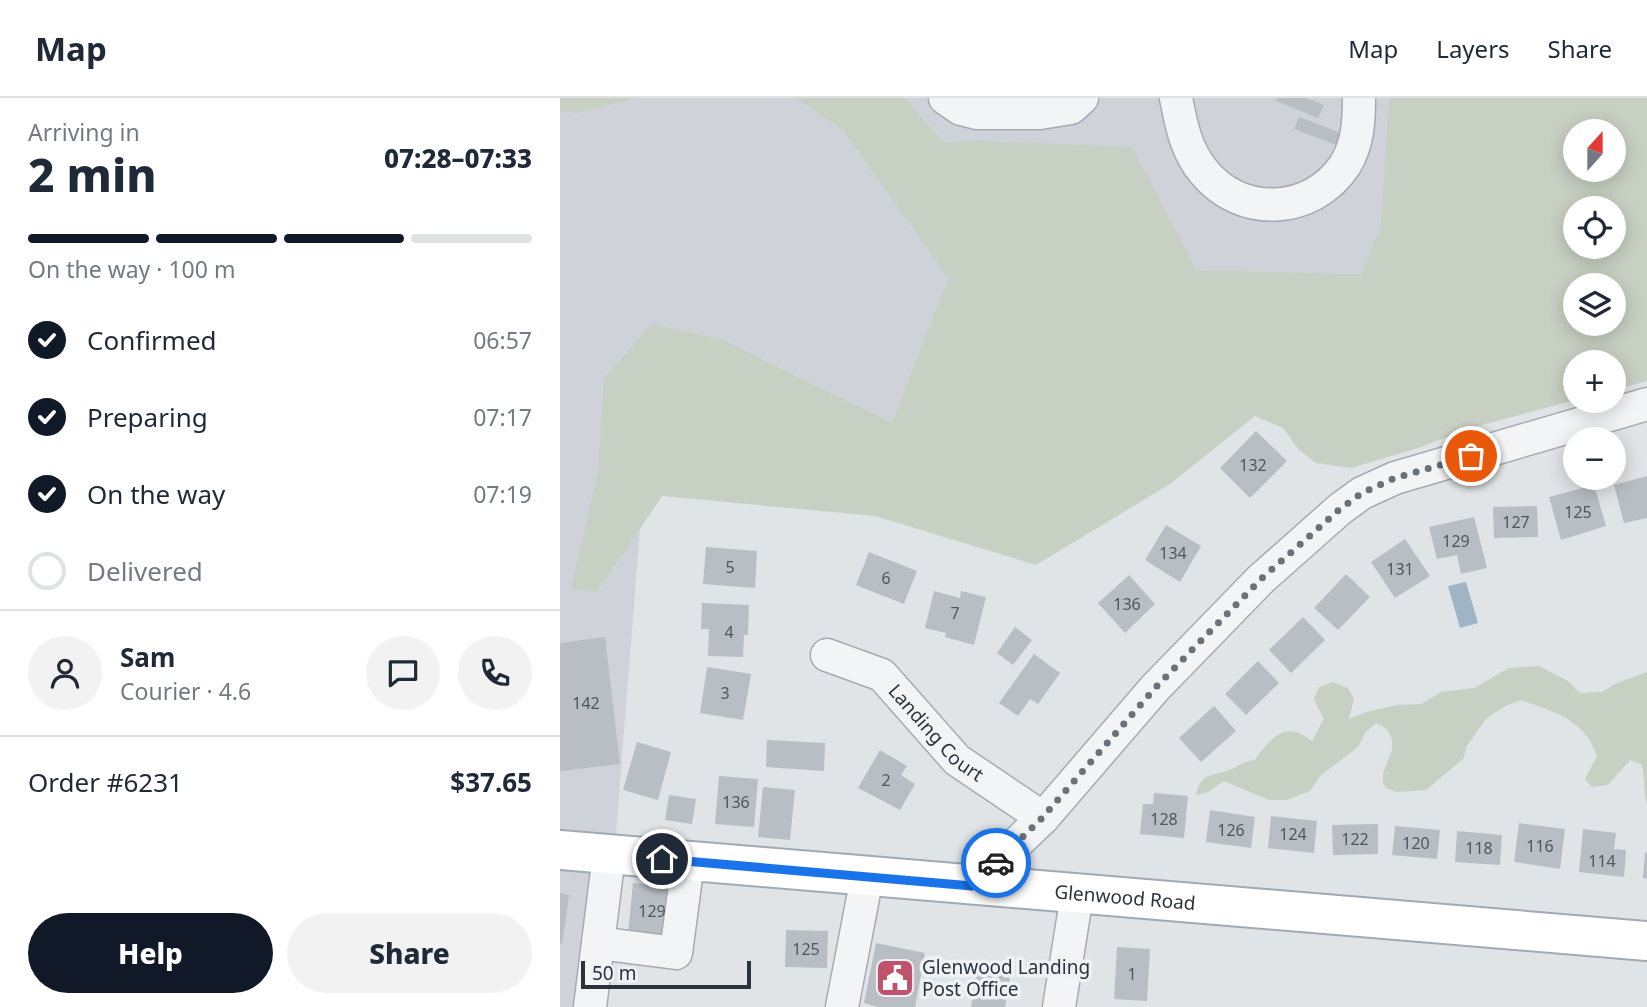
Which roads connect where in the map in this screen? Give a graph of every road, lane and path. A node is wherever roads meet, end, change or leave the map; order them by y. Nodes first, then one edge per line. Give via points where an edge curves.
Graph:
1 (945, 98) edge
2 (1082, 98) edge
3 (1176, 98) edge
4 (1359, 98) edge
5 (1647, 404) edge
6 (827, 655) dead end
7 (1042, 818) junction
8 (560, 850) edge
9 (609, 855) junction
10 (688, 862) junction
11 (867, 877) junction
12 (972, 886) junction
13 (1077, 895) junction
14 (1647, 941) edge
15 (598, 943) junction
16 (590, 1007) edge
17 (842, 1007) edge
18 (1059, 1007) edge

1 - 2 street via 977,113 1040,113 1071,108
3 - 4 street via 1183,134 1203,172 1228,194 1268,206 1297,202 1325,186 1344,166 1354,148
5 - 7 street via 1395,478 1362,493 1261,579 1155,688
6 - 7 street, Landing Court via 882,676 957,760
7 - 12 street
8 - 9 main road, Glenwood Road
9 - 10 main road, Glenwood Road
9 - 15 street
10 - 11 main road, Glenwood Road
10 - 15 street via 676,953
11 - 12 main road, Glenwood Road
11 - 17 street
12 - 13 main road, Glenwood Road
13 - 14 main road, Glenwood Road
13 - 18 street
15 - 16 street

